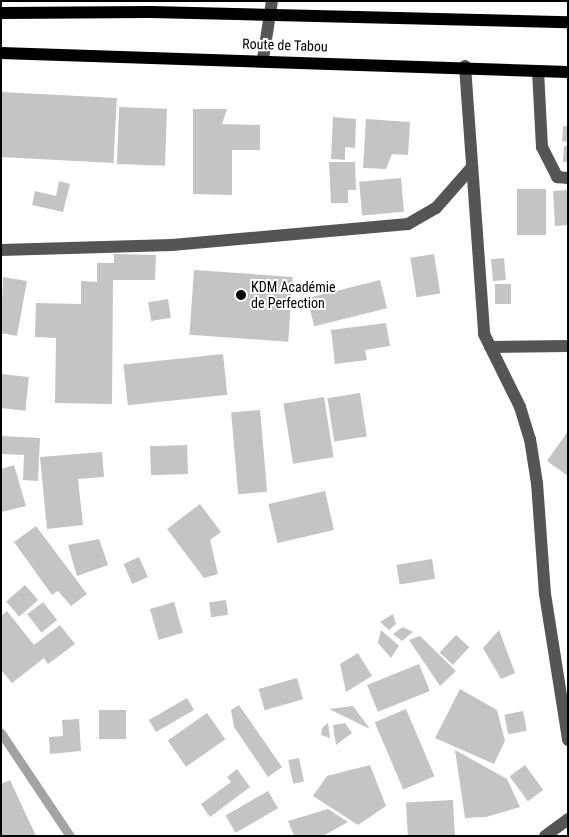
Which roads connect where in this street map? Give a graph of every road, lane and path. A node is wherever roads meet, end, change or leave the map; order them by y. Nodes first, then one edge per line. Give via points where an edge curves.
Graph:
1 (272, 1) edge
2 (1, 13) edge
3 (270, 17) junction
4 (568, 22) edge
5 (1, 52) edge
6 (263, 59) junction
7 (464, 66) junction
8 (538, 71) junction
9 (568, 72) edge
10 (472, 167) junction
11 (568, 178) edge
12 (1, 250) edge
13 (568, 346) edge
14 (490, 347) junction
15 (568, 740) edge
16 (568, 819) edge
17 (545, 836) edge

1 - 3 street
2 - 3 main road, Route de Tabou via 151,12
3 - 4 main road, Route de Tabou
3 - 6 street
5 - 6 main road, Route de Tabou
6 - 7 main road, Route de Tabou
7 - 8 main road, Route de Tabou
7 - 10 street
8 - 9 main road, Route de Tabou
8 - 11 street via 542,147 557,177
10 - 12 street via 436,208 408,224 172,245
10 - 14 street via 484,334
13 - 14 street
14 - 15 street via 520,408 530,439 537,483 545,594
16 - 17 street

